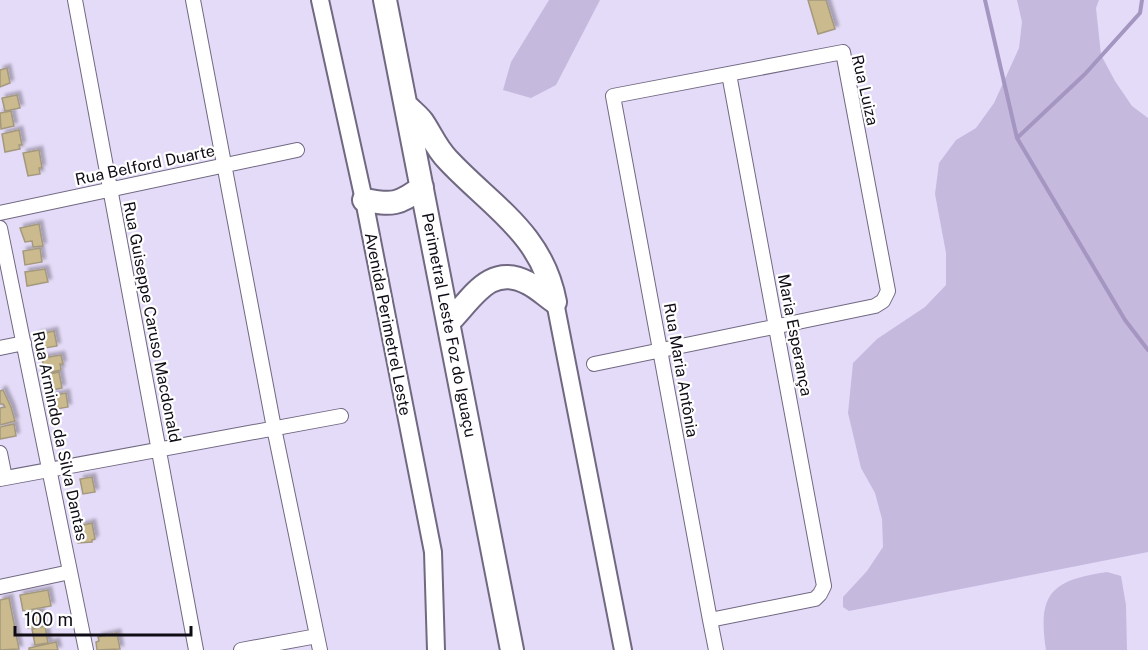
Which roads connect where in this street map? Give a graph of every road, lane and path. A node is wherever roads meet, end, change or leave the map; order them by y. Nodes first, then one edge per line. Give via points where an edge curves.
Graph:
1 (75, 0) edge
2 (193, 0) edge
3 (320, 0) edge
4 (385, 0) edge
5 (729, 74) junction
6 (613, 96) joint
7 (406, 105) junction
8 (297, 150) dead end
9 (224, 165) junction
10 (422, 187) junction
11 (111, 190) junction
12 (364, 200) junction
13 (0, 213) edge
14 (0, 228) edge
15 (555, 302) junction
16 (448, 323) junction
17 (776, 327) junction
18 (24, 343) junction
19 (0, 348) edge
20 (660, 352) junction
21 (594, 364) dead end
22 (341, 416) dead end
23 (274, 428) junction
24 (159, 451) junction
25 (0, 453) edge
26 (50, 469) junction
27 (2, 479) edge
28 (70, 572) junction
29 (0, 586) edge
30 (710, 620) junction
31 (317, 636) junction
32 (86, 650) edge
33 (196, 650) edge
34 (241, 650) edge
35 (320, 650) edge
36 (436, 650) edge
37 (512, 650) edge
38 (623, 650) edge
39 (716, 650) edge

1 - 11 street, Rua Guiseppe Caruso Macdonald
2 - 9 street
3 - 12 street, Avenida Perimetrel Leste
4 - 7 highway, Perimetral Leste Foz do Iguaçu
5 - 6 street, Rua Luiza
5 - 17 street, Maria Esperança
5 - 17 street, Rua Luiza via 843,52 888,291 875,306
6 - 20 street, Rua Maria Antônia
7 - 10 highway, Perimetral Leste Foz do Iguaçu
7 - 15 highway via 422,121 447,159 526,237 548,276
8 - 9 street, Rua Belford Duarte
9 - 11 street, Rua Belford Duarte
9 - 23 street
10 - 12 highway via 405,200 385,204
10 - 16 highway, Perimetral Leste Foz do Iguaçu
11 - 13 street, Rua Belford Duarte
11 - 24 street, Rua Guiseppe Caruso Macdonald
12 - 36 street, Avenida Perimetrel Leste via 433,552
14 - 18 street, Rua Armindo da Silva Dantas
15 - 16 highway via 523,280 500,278 478,288
15 - 38 street
16 - 37 highway, Perimetral Leste Foz do Iguaçu
17 - 20 street
17 - 30 street, Maria Esperança via 824,586 815,599
18 - 19 street
18 - 26 street, Rua Armindo da Silva Dantas
20 - 21 street
20 - 30 street, Rua Maria Antônia
22 - 23 street
23 - 24 street
23 - 31 street
24 - 26 street
24 - 33 street, Rua Guiseppe Caruso Macdonald
25 - 27 street
26 - 27 street
26 - 28 street, Rua Armindo da Silva Dantas
28 - 29 street
28 - 32 street, Rua Armindo da Silva Dantas
30 - 39 street, Rua Maria Antônia
31 - 34 street
31 - 35 street

